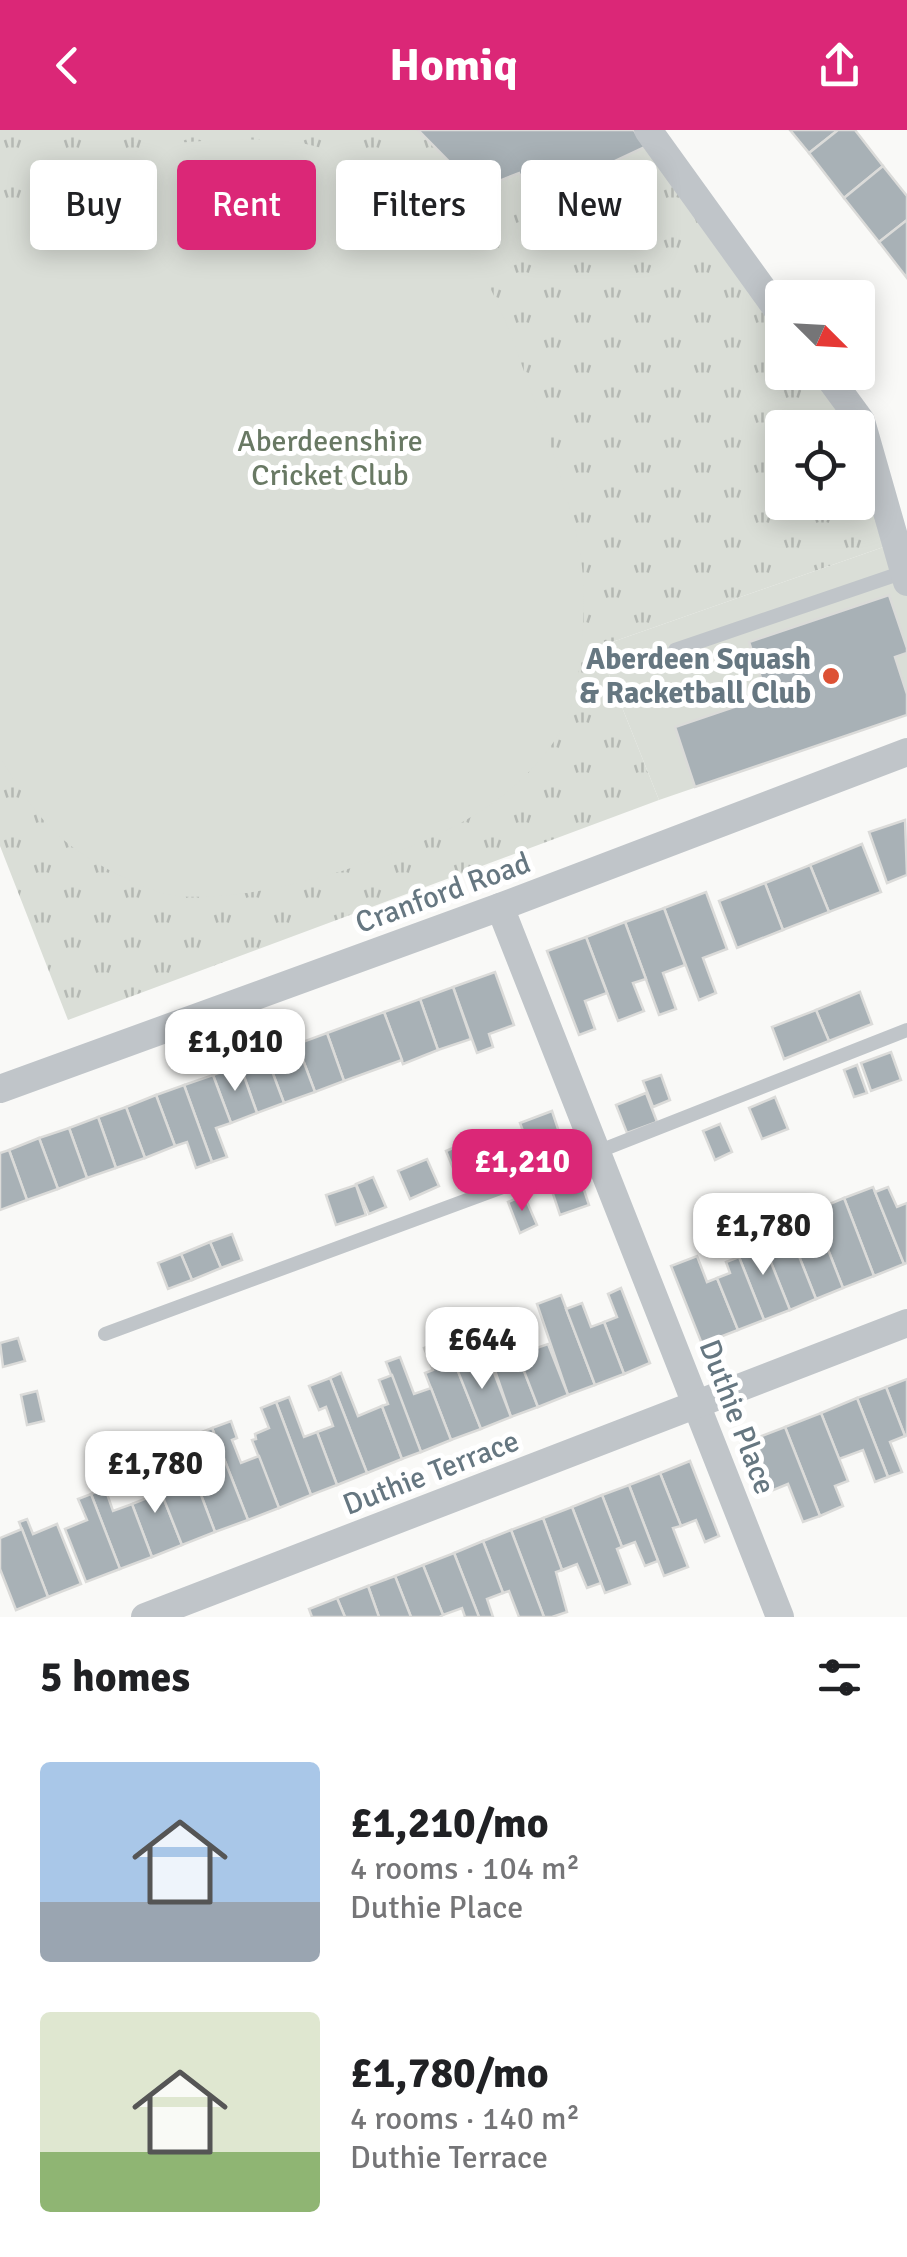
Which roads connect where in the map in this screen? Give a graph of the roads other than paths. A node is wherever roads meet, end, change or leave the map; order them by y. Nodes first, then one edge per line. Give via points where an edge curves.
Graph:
1 (648, 130) edge
2 (765, 292) edge
3 (838, 390) edge
4 (906, 577) edge
5 (675, 650) dead end
6 (907, 752) edge
7 (500, 907) junction
8 (907, 1030) edge
9 (0, 1089) edge
10 (596, 1152) junction
11 (907, 1324) edge
12 (105, 1334) dead end
13 (699, 1405) junction
14 (145, 1617) edge
15 (780, 1617) edge

1 - 2 street
3 - 4 street via 861,421
4 - 5 lane
6 - 7 street, Cranford Road
7 - 9 street, Cranford Road
7 - 10 street, Duthie Place
8 - 10 lane
10 - 12 lane
10 - 13 street, Duthie Place
11 - 13 street, Duthie Terrace
13 - 14 street, Duthie Terrace
13 - 15 street, Duthie Place

